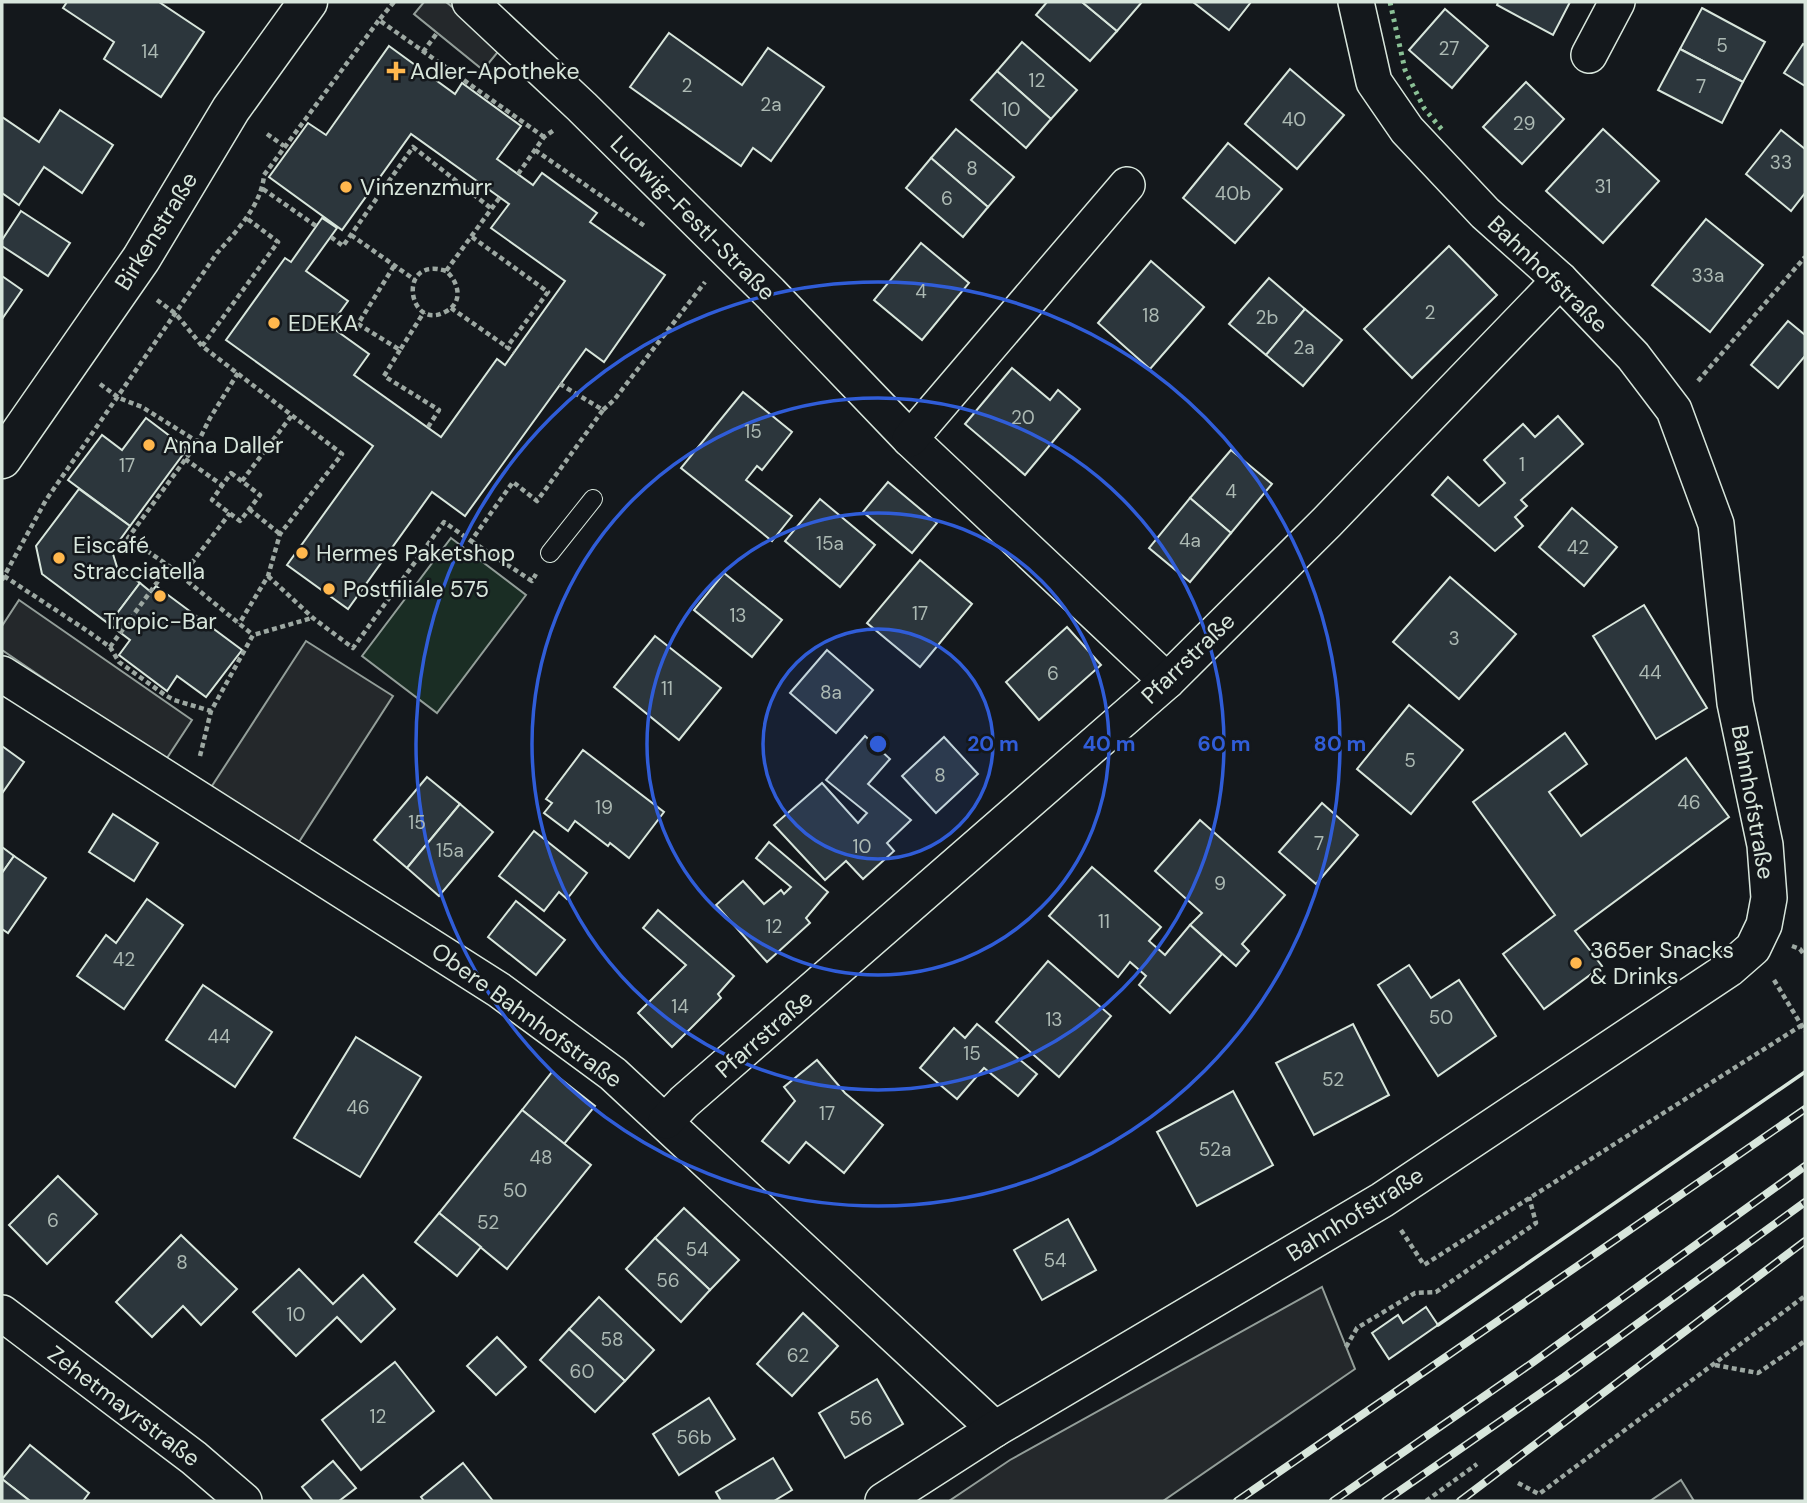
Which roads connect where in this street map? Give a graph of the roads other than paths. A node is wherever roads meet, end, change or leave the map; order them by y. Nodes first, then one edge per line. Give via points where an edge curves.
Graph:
1 (307, 2) edge
2 (471, 2) edge
3 (1356, 2) edge
4 (1617, 2) edge
5 (1589, 55) dead end
6 (1128, 185) dead end
7 (1560, 281) junction
8 (910, 439) junction
9 (2, 459) edge
10 (593, 499) dead end
11 (550, 553) dead end
12 (2, 674) edge
13 (1167, 681) junction
14 (666, 1121) junction
15 (2, 1313) edge
16 (995, 1429) junction
17 (244, 1501) edge
18 (883, 1501) edge

1 - 9 street, Birkenstraße via 231,109 141,259
2 - 8 street, Ludwig-Festl-Straße via 770,293
3 - 7 street, Bahnhofstraße via 1374,82 1406,130 1485,213
4 - 5 street
6 - 8 street
7 - 13 street, Pfarrstraße
7 - 16 street, Bahnhofstraße via 1633,356 1674,410 1716,524 1735,703 1765,845 1769,898 1753,948 1719,976 1382,1200
8 - 13 street, Ludwig-Festl-Straße
10 - 11 lane
12 - 14 street, Obere Bahnhofstraße via 499,990 602,1065
13 - 14 street, Pfarrstraße
14 - 16 street, Obere Bahnhofstraße
15 - 17 street, Zehetmayrstraße
16 - 18 street, Bahnhofstraße

